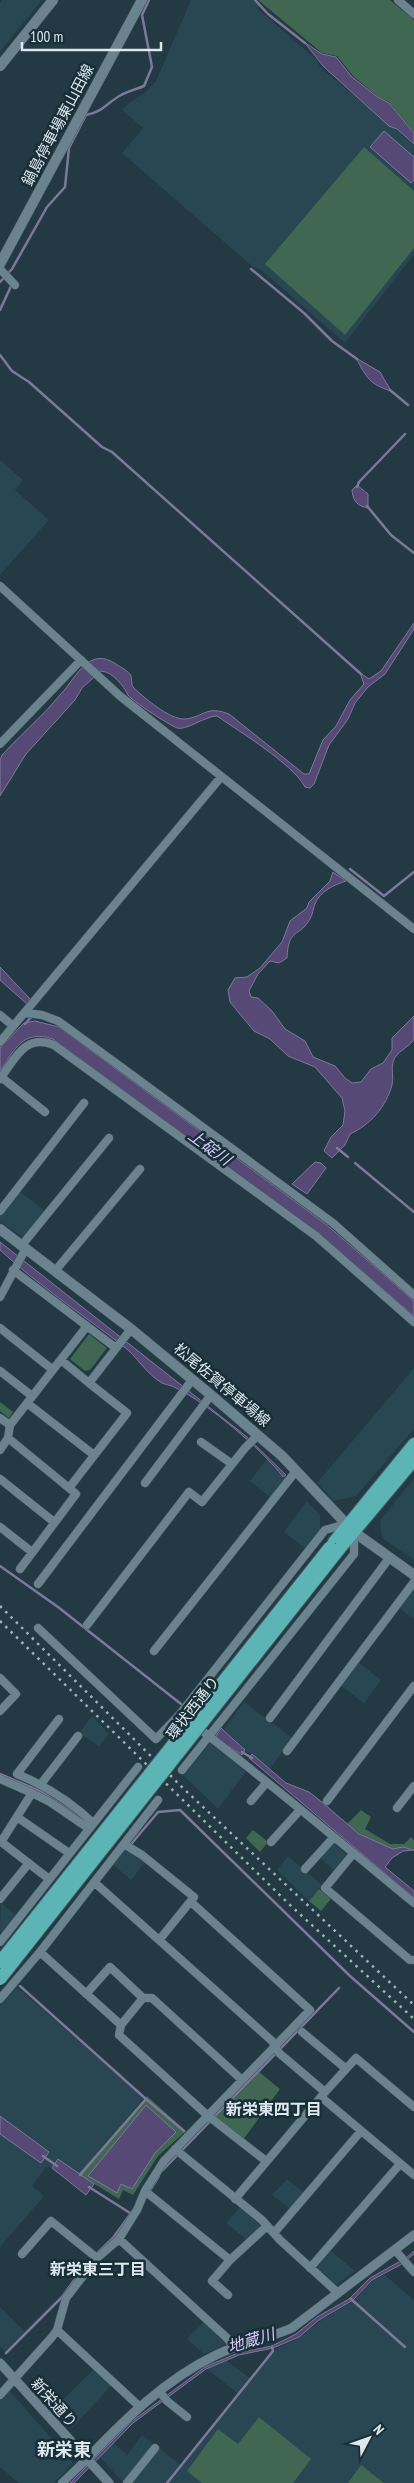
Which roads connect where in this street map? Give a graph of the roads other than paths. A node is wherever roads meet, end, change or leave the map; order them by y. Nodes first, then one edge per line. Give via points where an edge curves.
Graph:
1 (53, 0) edge
2 (398, 0) edge
3 (140, 1) edge
4 (414, 14) edge
5 (0, 66) edge
6 (0, 264) edge
7 (0, 586) edge
8 (83, 662) junction
9 (0, 744) edge
10 (221, 777) junction
11 (414, 929) edge
12 (26, 1013) junction
13 (0, 1015) edge
14 (12, 1025) junction
15 (0, 1042) edge
16 (1, 1078) edge
17 (84, 1103) dead end
18 (46, 1112) dead end
19 (108, 1138) dead end
20 (140, 1169) dead end
21 (0, 1211) edge
22 (0, 1229) edge
23 (23, 1250) junction
24 (14, 1268) junction
25 (55, 1271) junction
26 (414, 1295) edge
27 (0, 1297) edge
28 (414, 1322) edge
29 (87, 1326) junction
30 (0, 1328) edge
31 (128, 1333) junction
32 (117, 1346) junction
33 (60, 1360) junction
34 (53, 1370) junction
35 (0, 1371) edge
36 (89, 1383) junction
37 (189, 1383) junction
38 (30, 1400) junction
39 (207, 1402) junction
40 (0, 1418) edge
41 (10, 1425) junction
42 (8, 1438) junction
43 (253, 1440) junction
44 (201, 1442) dead end
45 (414, 1444) edge
46 (0, 1450) edge
47 (94, 1455) junction
48 (414, 1460) edge
49 (232, 1464) junction
50 (296, 1471) junction
51 (0, 1479) edge
52 (145, 1483) dead end
53 (69, 1488) junction
54 (54, 1522) junction
55 (0, 1527) edge
56 (350, 1528) junction
57 (338, 1544) junction
58 (32, 1552) junction
59 (390, 1557) junction
60 (20, 1569) dead end
61 (414, 1575) edge
62 (414, 1582) edge
63 (38, 1584) dead end
64 (87, 1625) dead end
65 (38, 1628) dead end
66 (154, 1651) dead end
67 (0, 1678) edge
68 (414, 1686) edge
69 (0, 1711) edge
70 (180, 1714) junction
71 (270, 1718) dead end
72 (59, 1719) dead end
73 (78, 1736) dead end
74 (210, 1737) junction
75 (287, 1751) dead end
76 (138, 1767) dead end
77 (182, 1770) dead end
78 (0, 1779) edge
79 (268, 1782) junction
80 (41, 1784) junction
81 (414, 1786) edge
82 (32, 1793) junction
83 (158, 1800) dead end
84 (251, 1801) dead end
85 (327, 1801) dead end
86 (397, 1808) dead end
87 (300, 1810) junction
88 (17, 1817) junction
89 (91, 1825) junction
90 (333, 1838) junction
91 (0, 1841) edge
92 (271, 1842) dead end
93 (124, 1844) junction
94 (69, 1853) junction
95 (353, 1854) junction
96 (29, 1862) junction
97 (305, 1869) dead end
98 (50, 1879) junction
99 (94, 1882) junction
100 (0, 1899) edge
101 (191, 1902) junction
102 (414, 1903) edge
103 (160, 1939) junction
104 (0, 1942) edge
105 (40, 1952) junction
106 (414, 1960) edge
107 (0, 1962) edge
108 (0, 1979) edge
109 (86, 1994) junction
110 (143, 1998) junction
111 (0, 1999) edge
112 (121, 2025) junction
113 (302, 2032) dead end
114 (277, 2050) junction
115 (345, 2068) junction
116 (242, 2080) junction
117 (323, 2095) junction
118 (414, 2107) edge
119 (207, 2115) junction
120 (361, 2131) junction
121 (175, 2150) junction
122 (266, 2161) junction
123 (400, 2164) junction
124 (414, 2175) edge
125 (146, 2195) junction
126 (235, 2199) junction
127 (267, 2226) junction
128 (274, 2233) junction
129 (414, 2235) edge
130 (118, 2239) junction
131 (395, 2250) junction
132 (22, 2254) dead end
133 (97, 2258) junction
134 (230, 2260) junction
135 (310, 2268) junction
136 (414, 2272) edge
137 (338, 2293) junction
138 (228, 2295) dead end
139 (56, 2330) junction
140 (234, 2348) junction
141 (0, 2363) edge
142 (13, 2378) junction
143 (0, 2394) edge
144 (164, 2396) junction
145 (140, 2407) junction
146 (187, 2417) dead end
147 (154, 2448) dead end
148 (87, 2459) junction
149 (62, 2483) edge
150 (109, 2483) edge
151 (127, 2483) edge

1 - 5 main road
2 - 4 street
3 - 6 main road, 鍋島停車場東山田線
7 - 8 street
8 - 9 street
8 - 10 street
10 - 11 street
10 - 12 street
12 - 14 street
12 - 26 street via 58,1021 281,1183 333,1223
13 - 14 street
14 - 15 street
16 - 18 street
16 - 28 street via 32,1041 54,1045 316,1236
17 - 21 street
19 - 23 street
20 - 25 street
22 - 23 main road, 松尾佐賀停車場線
23 - 24 street
23 - 25 main road, 松尾佐賀停車場線
24 - 27 street
24 - 29 street
25 - 31 main road, 松尾佐賀停車場線
29 - 32 street
29 - 33 street
30 - 34 street
31 - 32 street
31 - 37 main road, 松尾佐賀停車場線
32 - 36 street
33 - 34 street
33 - 36 street
34 - 38 street
35 - 38 street
36 - 47 street via 127,1413
37 - 39 main road, 松尾佐賀停車場線
37 - 63 street
38 - 41 street
38 - 47 street
39 - 43 main road, 松尾佐賀停車場線
39 - 52 street
40 - 41 street
41 - 42 street
42 - 46 street
42 - 53 street
43 - 49 street
43 - 50 main road, 松尾佐賀停車場線
44 - 49 street
45 - 56 highway, 環状西通り
47 - 53 street
48 - 56 highway, 環状西通り
49 - 64 street via 202,1502 188,1492
50 - 56 main road, 松尾佐賀停車場線
50 - 66 street
51 - 54 street
53 - 54 street via 76,1494
54 - 58 street
55 - 58 street
56 - 57 highway, 環状西通り
56 - 59 main road, 松尾佐賀停車場線
56 - 70 street via 325,1530
56 - 74 street via 354,1554
57 - 107 highway, 環状西通り, bridge
57 - 108 highway, 環状西通り, bridge
58 - 60 street
59 - 61 main road, 松尾佐賀停車場線
59 - 71 street
62 - 75 street
65 - 70 street via 156,1739
67 - 69 street via 16,1694
68 - 85 street
70 - 74 street
72 - 80 street via 17,1774
73 - 80 street
74 - 77 street
74 - 79 street
76 - 89 street
78 - 82 street
79 - 84 street
79 - 87 street
80 - 89 street via 76,1807
81 - 86 street
82 - 88 street
82 - 89 street
83 - 93 street
87 - 90 street
87 - 92 street
88 - 91 street
88 - 94 street
89 - 94 street
90 - 95 street
90 - 97 street
91 - 96 street
93 - 99 street
93 - 101 street via 194,1897
94 - 98 street
95 - 102 street
95 - 106 street via 325,1888 410,1960
96 - 98 street
96 - 100 street
98 - 104 street
99 - 103 street
99 - 105 street
101 - 103 street
101 - 114 street via 310,2010
103 - 114 street via 272,2041
105 - 109 street
105 - 111 street
109 - 110 street via 110,1967
109 - 112 street
110 - 112 street
110 - 116 street via 152,1998
112 - 119 street via 119,2035
113 - 115 street
114 - 116 street
114 - 117 street
115 - 117 street
115 - 118 street via 356,2058
116 - 119 street
117 - 120 street
117 - 122 street
119 - 121 street
119 - 122 street
120 - 123 street
120 - 128 street
121 - 125 street via 158,2170
121 - 126 street
122 - 126 street
123 - 124 street
123 - 135 street
125 - 130 street
125 - 134 street
126 - 127 street
127 - 128 street
127 - 134 street
128 - 135 street
129 - 131 street
130 - 133 street
130 - 140 street
131 - 136 street
131 - 137 street
132 - 133 street via 51,2220
133 - 139 street via 66,2298
134 - 138 street via 212,2281
135 - 137 street
137 - 140 street via 292,2328
139 - 142 street
139 - 145 street
140 - 144 street via 202,2362
141 - 142 street, 新栄通り
142 - 143 street
142 - 148 street, 新栄通り
144 - 145 street
144 - 146 street
145 - 148 street
147 - 151 street
148 - 149 street
148 - 150 street, 新栄通り

